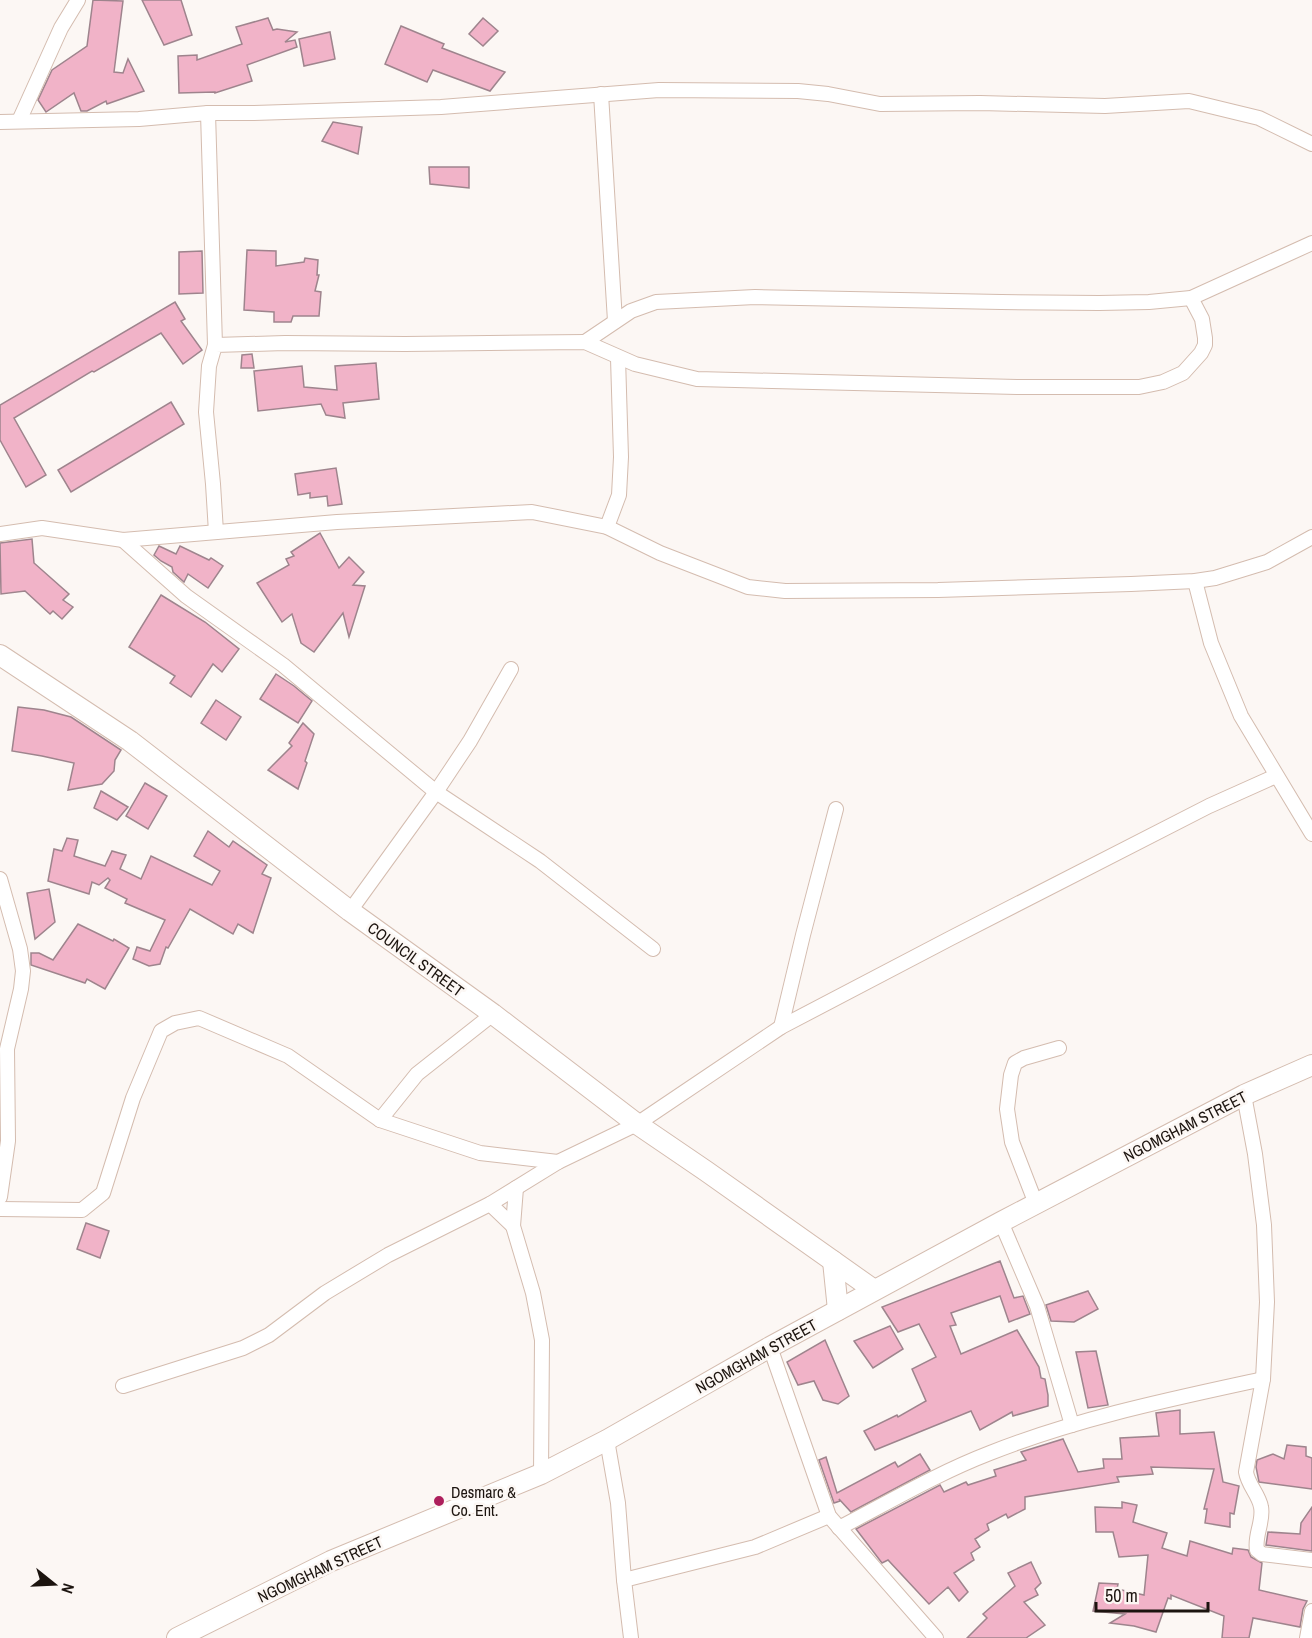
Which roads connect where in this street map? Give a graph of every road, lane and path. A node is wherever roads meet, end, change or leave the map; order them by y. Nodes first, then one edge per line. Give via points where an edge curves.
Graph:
1 (78, 0) edge
2 (601, 94) junction
3 (208, 113) junction
4 (19, 120) junction
5 (0, 122) edge
6 (1312, 144) edge
7 (1312, 243) edge
8 (1191, 298) junction
9 (615, 321) junction
10 (585, 342) junction
11 (215, 345) junction
12 (618, 358) junction
13 (607, 527) junction
14 (216, 532) junction
15 (0, 534) edge
16 (1312, 537) edge
17 (123, 540) junction
18 (1195, 581) junction
19 (0, 655) edge
20 (511, 669) dead end
21 (1276, 776) junction
22 (436, 792) junction
23 (836, 809) dead end
24 (1312, 834) edge
25 (0, 879) edge
26 (350, 911) junction
27 (653, 949) dead end
28 (493, 1014) junction
29 (782, 1027) junction
30 (1059, 1048) dead end
31 (1309, 1070) edge
32 (1244, 1095) junction
33 (380, 1120) junction
34 (637, 1124) junction
35 (558, 1162) junction
36 (516, 1188) junction
37 (0, 1197) edge
38 (490, 1204) junction
39 (1036, 1204) junction
40 (0, 1209) edge
41 (1001, 1221) junction
42 (513, 1226) junction
43 (833, 1261) junction
44 (874, 1290) junction
45 (838, 1310) junction
46 (770, 1347) junction
47 (1263, 1378) junction
48 (123, 1386) dead end
49 (1072, 1425) junction
50 (607, 1440) junction
51 (541, 1474) junction
52 (829, 1516) junction
53 (839, 1528) junction
54 (1312, 1560) edge
55 (624, 1580) junction
56 (1312, 1611) edge
57 (188, 1636) edge
58 (631, 1638) edge
59 (936, 1638) edge
60 (1307, 1638) edge

1 - 4 street
2 - 3 street via 441,107
2 - 6 street via 659,90 798,91 880,104 1105,106 1189,101 1259,118
2 - 9 street
3 - 4 street via 138,119
3 - 11 street
4 - 5 street
7 - 8 street
8 - 9 street via 1099,303 755,297 656,302
8 - 12 street via 1202,318 1205,345 1201,353 1183,372 1163,382 1139,387 697,379
9 - 10 street
10 - 11 street
10 - 12 street
11 - 14 street via 209,366 206,412
12 - 13 street via 619,495
13 - 14 street via 532,512
13 - 18 street via 660,554 748,587 785,591
14 - 17 street
15 - 17 street via 42,528
16 - 18 street via 1267,562
17 - 22 street via 186,596 283,665
18 - 21 street via 1211,643 1241,716
19 - 26 main road, COUNCIL STREET via 130,741
20 - 22 street
21 - 24 street
21 - 29 street via 1209,806
22 - 26 street
22 - 27 street via 540,861
23 - 29 street
25 - 37 street via 23,970 7,1049 8,1141
26 - 28 main road, COUNCIL STREET
28 - 33 street via 417,1074
28 - 34 main road, COUNCIL STREET
29 - 34 street
30 - 39 street via 1024,1058 1015,1064 1011,1075 1007,1109 1012,1142
31 - 32 main road, NGOMGHAM STREET
32 - 39 main road, NGOMGHAM STREET
32 - 47 street via 1264,1225
33 - 35 street via 480,1153
33 - 40 street via 288,1056 199,1018 175,1023 161,1031 133,1098 103,1193 82,1210
34 - 35 street
34 - 43 main road, COUNCIL STREET
35 - 36 street
36 - 38 street
36 - 42 street
38 - 42 street
38 - 48 street via 388,1256 243,1348
39 - 41 main road, NGOMGHAM STREET
41 - 44 main road, NGOMGHAM STREET
41 - 49 street via 1037,1306
42 - 51 street via 542,1340
43 - 44 main road, COUNCIL STREET
43 - 45 main road
44 - 45 main road, NGOMGHAM STREET
45 - 46 main road, NGOMGHAM STREET
46 - 50 main road, NGOMGHAM STREET
46 - 52 street
47 - 49 street
47 - 54 street via 1246,1472 1261,1506 1257,1550 1262,1554
49 - 53 street via 955,1468
50 - 51 main road, NGOMGHAM STREET
50 - 55 street via 618,1503
51 - 57 main road, NGOMGHAM STREET via 331,1562
52 - 53 street
52 - 55 street via 755,1547
53 - 59 street
55 - 58 street
56 - 60 street

